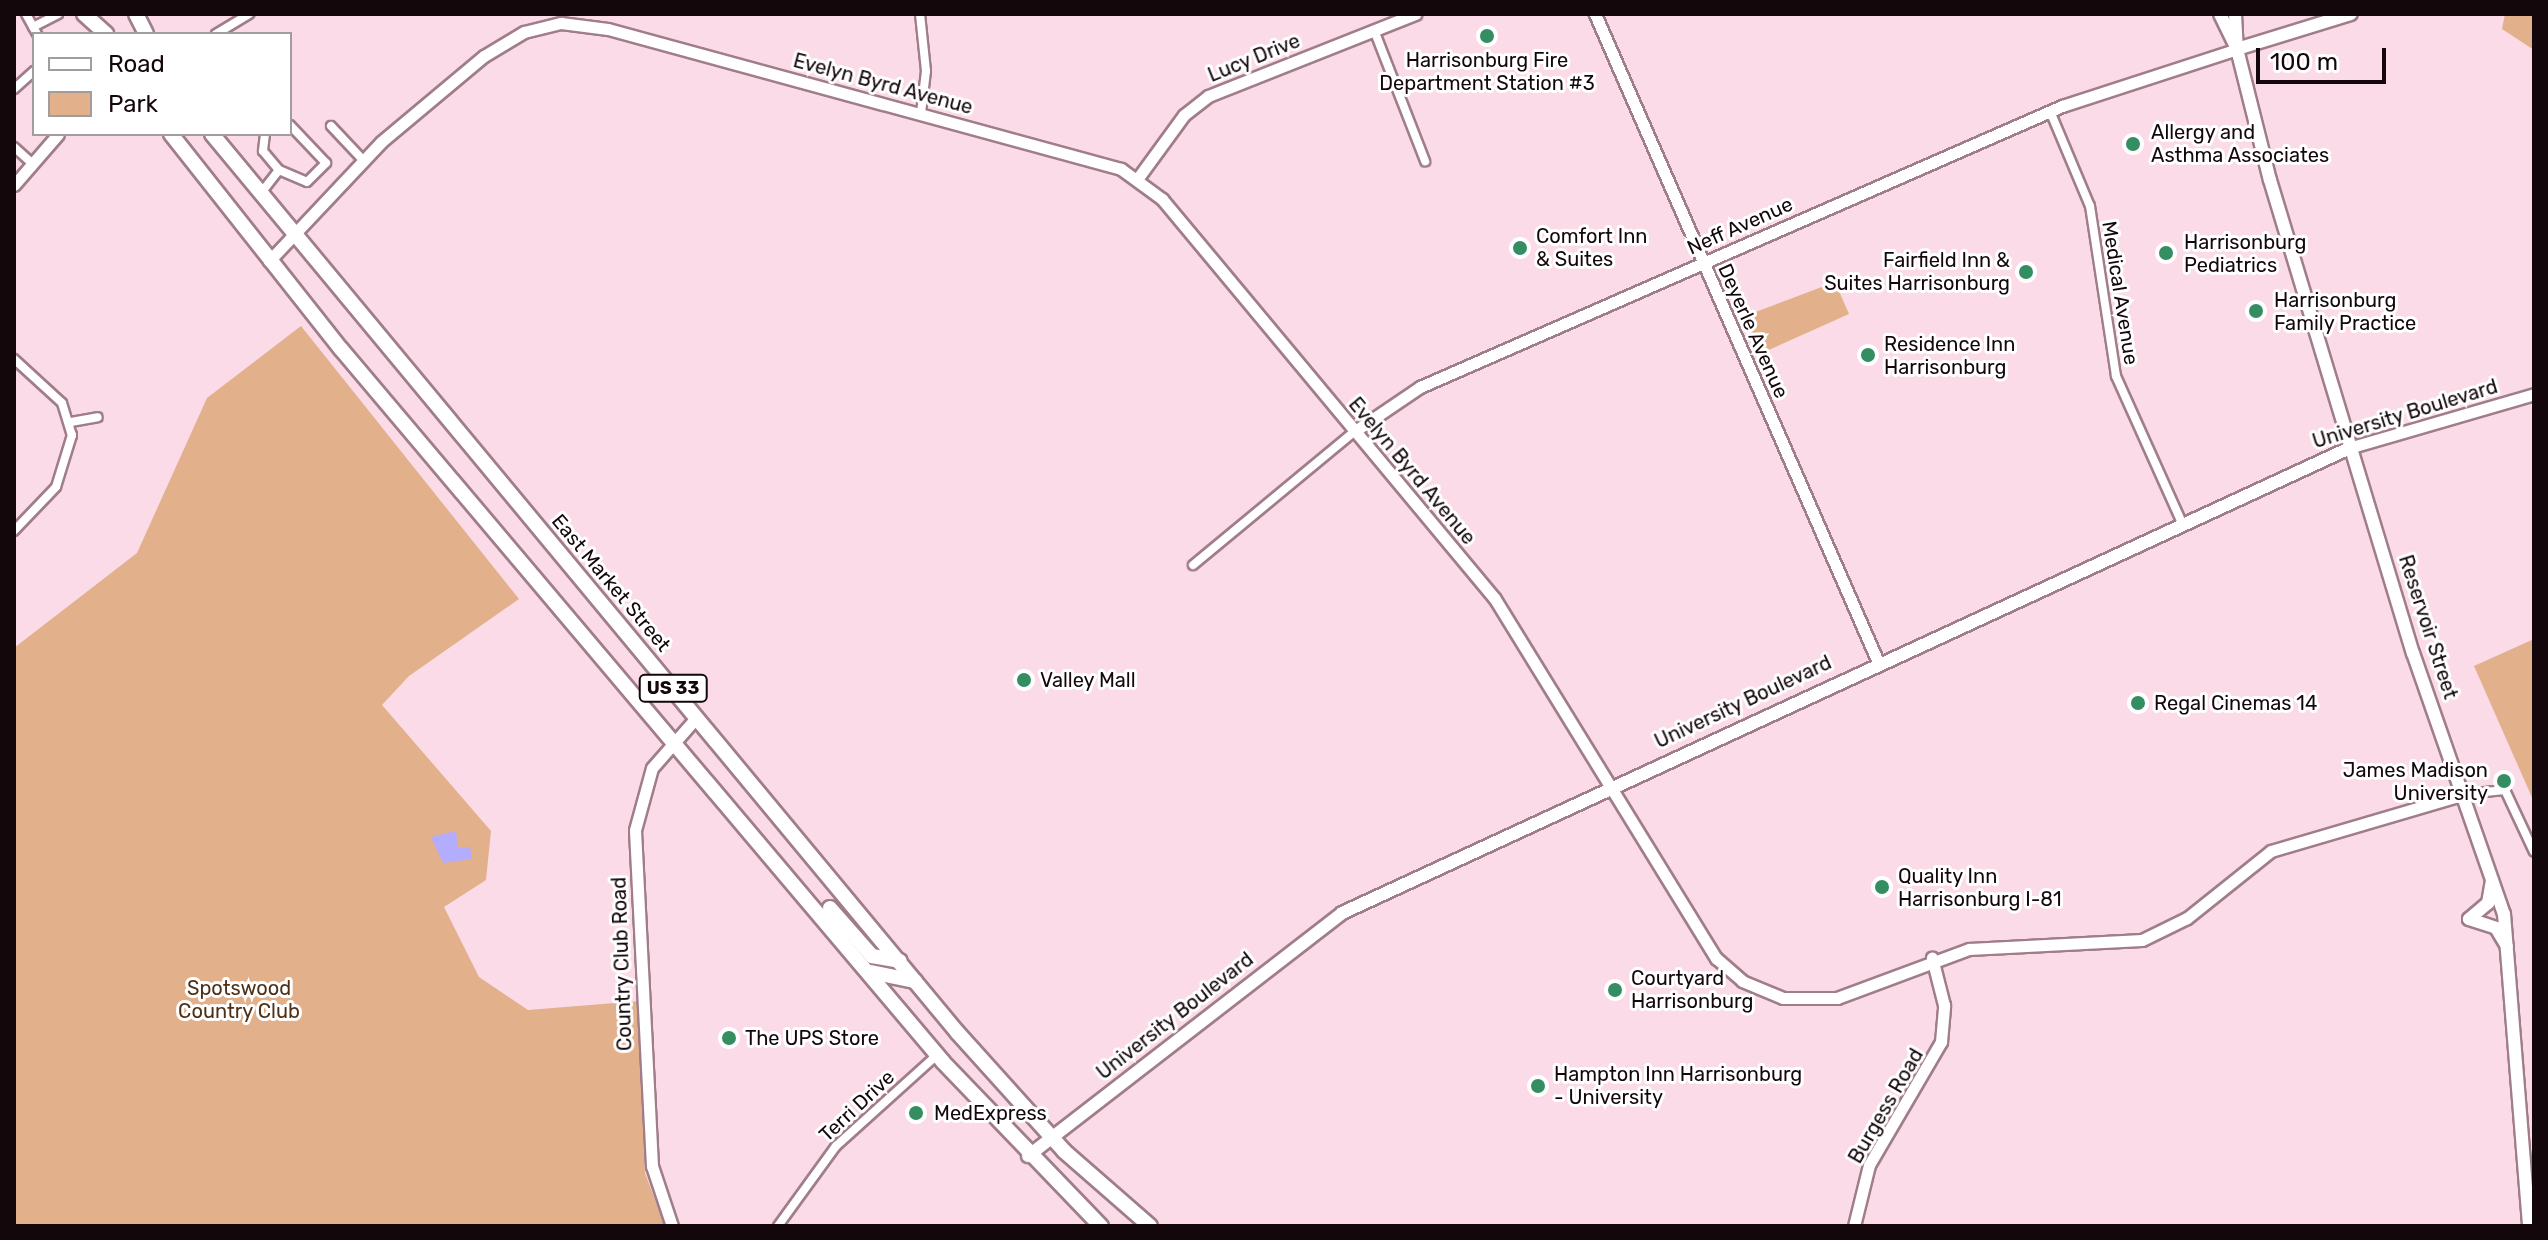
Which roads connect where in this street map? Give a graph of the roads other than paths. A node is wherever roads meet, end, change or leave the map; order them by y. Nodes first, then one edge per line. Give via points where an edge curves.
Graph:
1 (26, 14) edge
2 (58, 14) edge
3 (84, 14) edge
4 (97, 14) edge
5 (136, 14) edge
6 (249, 14) edge
7 (920, 14) edge
8 (1415, 14) edge
9 (1595, 14) edge
10 (2220, 14) edge
11 (2235, 14) edge
12 (2351, 14) edge
13 (35, 30) edge
14 (1374, 30) junction
15 (105, 32) edge
16 (106, 32) edge
17 (145, 32) edge
18 (219, 32) edge
19 (2237, 49) junction
20 (32, 73) edge
21 (14, 89) edge
22 (2050, 111) junction
23 (921, 113) junction
24 (331, 126) dead end
25 (292, 127) edge
26 (56, 136) edge
27 (173, 136) edge
28 (214, 136) edge
29 (262, 136) edge
30 (14, 147) edge
31 (363, 160) junction
32 (1425, 161) dead end
33 (33, 164) junction
34 (279, 170) junction
35 (1138, 178) junction
36 (14, 185) edge
37 (261, 193) junction
38 (294, 234) junction
39 (269, 261) junction
40 (1704, 263) junction
41 (14, 359) edge
42 (2534, 394) edge
43 (98, 417) dead end
44 (71, 422) junction
45 (1355, 431) junction
46 (2352, 447) junction
47 (2182, 523) junction
48 (14, 531) edge
49 (1193, 565) dead end
50 (1878, 662) junction
51 (696, 718) junction
52 (674, 738) junction
53 (1610, 786) junction
54 (2465, 794) junction
55 (2534, 852) edge
56 (771, 853) junction
57 (2490, 864) junction
58 (2512, 957) junction
59 (1932, 958) junction
60 (900, 961) junction
61 (871, 972) junction
62 (916, 981) junction
63 (937, 1055) junction
64 (1053, 1139) junction
65 (1028, 1156) junction
66 (672, 1226) edge
67 (778, 1226) edge
68 (1101, 1226) edge
69 (1150, 1226) edge
70 (1854, 1226) edge
71 (2529, 1226) edge

1 - 13 street
2 - 13 street
3 - 15 highway
4 - 16 highway
5 - 17 highway
6 - 18 street
7 - 23 street via 926,60
8 - 14 street, Lucy Drive
9 - 40 street, Deyerle Avenue
10 - 19 main road, Reservoir Street
11 - 19 main road, Reservoir Street
12 - 19 main road, Neff Avenue
14 - 32 street
14 - 35 street, Lucy Drive via 1208,96 1184,115
19 - 22 street, Neff Avenue
19 - 46 main road, Reservoir Street
20 - 21 street
22 - 40 street, Neff Avenue
22 - 47 street, Medical Avenue via 2090,206 2116,376
23 - 31 street, Evelyn Byrd Avenue via 608,29 561,23 499,45
23 - 35 street, Evelyn Byrd Avenue
24 - 31 street
25 - 34 street via 326,163 303,183
26 - 33 street
27 - 39 highway, US 33
28 - 37 highway, East Market Street / US 33
29 - 34 street via 263,151
30 - 33 street
31 - 38 street, Evelyn Byrd Avenue
33 - 36 street
34 - 37 street
35 - 45 street, Evelyn Byrd Avenue
37 - 38 highway, East Market Street / US 33
38 - 39 street, Evelyn Byrd Avenue
38 - 51 highway, East Market Street / US 33
39 - 52 highway, US 33
40 - 45 street, Neff Avenue via 1420,387
40 - 50 street, Deyerle Avenue
41 - 44 street via 53,391
42 - 46 street, University Boulevard
43 - 44 street
44 - 48 street via 62,475
45 - 49 street, Neff Avenue
45 - 53 street, Evelyn Byrd Avenue via 1505,613
46 - 47 main road, University Boulevard
46 - 54 main road, Reservoir Street
47 - 50 main road, University Boulevard
50 - 53 main road, University Boulevard
51 - 52 street, Country Club Road
51 - 60 highway, East Market Street / US 33
52 - 56 highway, US 33
52 - 66 street, Country Club Road via 647,779 635,830 652,1166
53 - 59 street, Evelyn Byrd Avenue via 1707,945 1751,985 1789,999 1827,999
53 - 64 main road, University Boulevard via 1342,913
54 - 55 street via 2492,786 2505,790
54 - 57 main road, Reservoir Street
54 - 59 street, Evelyn Byrd Avenue via 2271,851 2187,918 2142,940 1985,946
56 - 60 highway via 870,954
56 - 61 highway, US 33
57 - 58 main road, Reservoir Street
57 - 58 main road via 2491,895 2469,919 2496,928
58 - 71 main road, Reservoir Street
59 - 70 street, Burgess Road via 1944,1005 1940,1048 1869,1165
60 - 62 highway, East Market Street / US 33
61 - 62 highway
61 - 63 highway, US 33
62 - 64 highway, East Market Street / US 33
63 - 65 highway, US 33
63 - 67 street, Terri Drive via 836,1146
64 - 65 main road, University Boulevard
64 - 69 highway, East Market Street / US 33
65 - 68 highway, US 33

